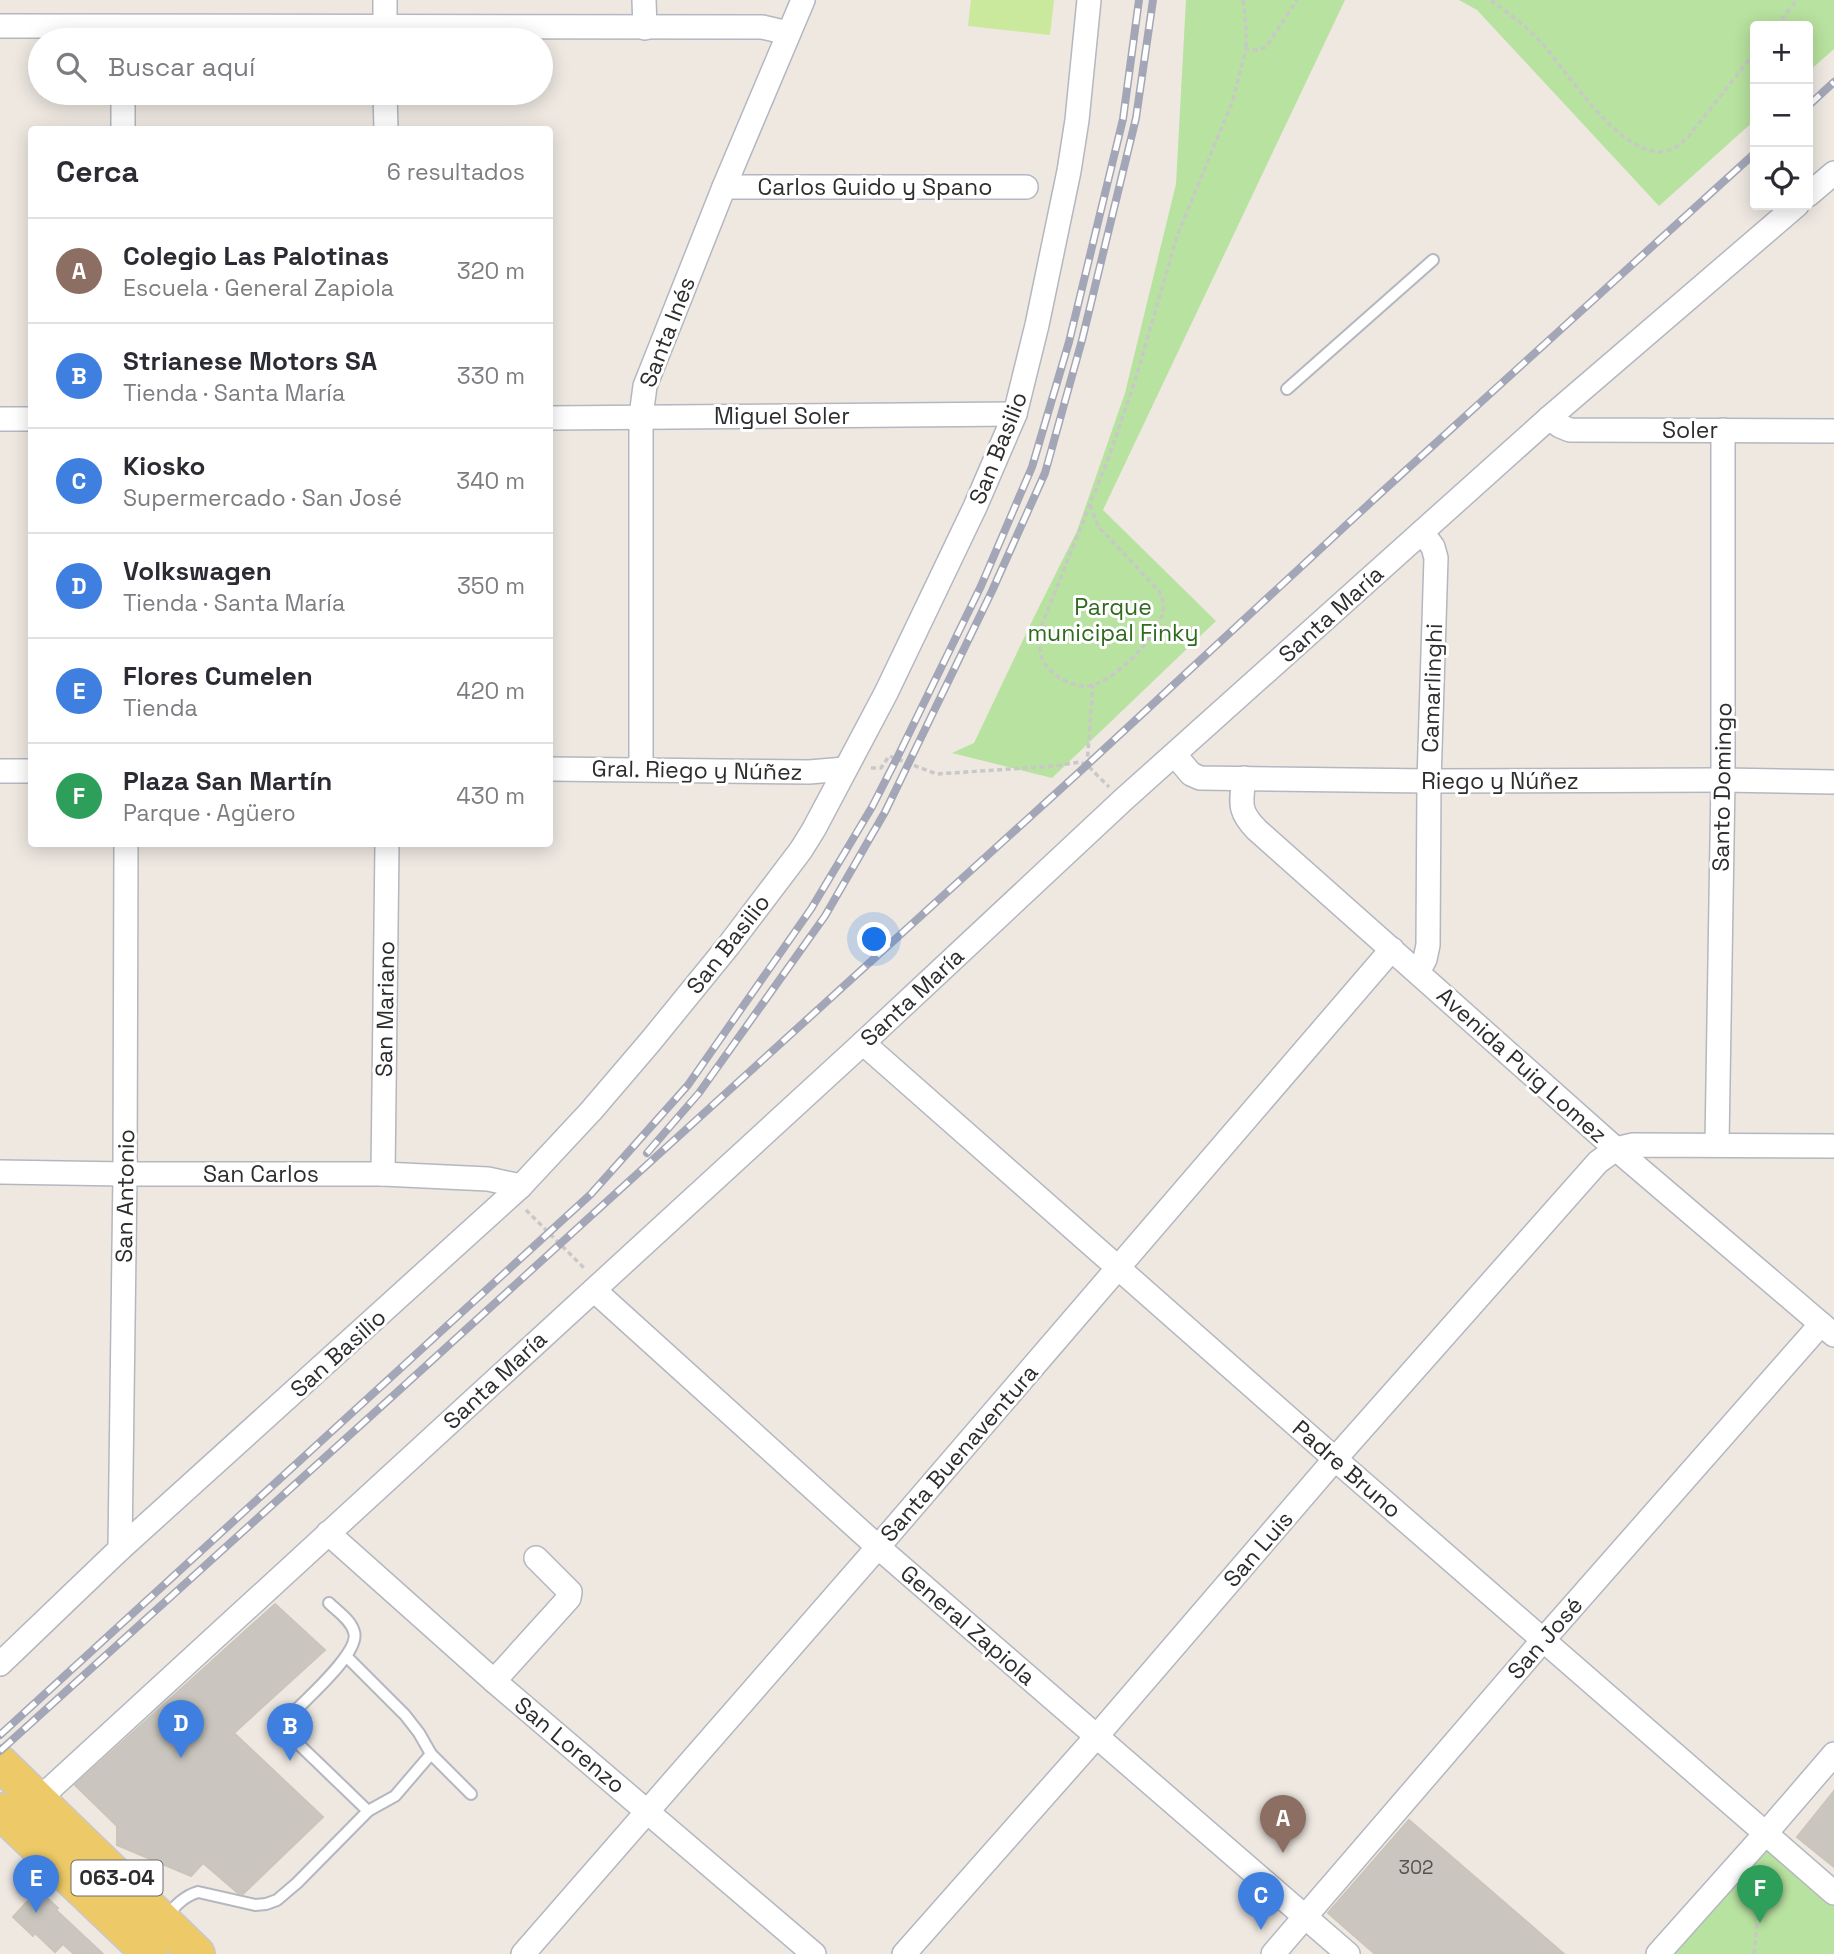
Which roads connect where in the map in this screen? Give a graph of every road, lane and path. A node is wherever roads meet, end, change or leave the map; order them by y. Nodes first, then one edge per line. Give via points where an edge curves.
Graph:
1 (385, 0) edge
2 (644, 0) edge
3 (803, 0) edge
4 (1089, 0) edge
5 (1243, 0) edge
6 (1297, 0) edge
7 (1491, 0) edge
8 (1797, 0) edge
9 (1780, 21) edge
10 (0, 26) edge
11 (35, 28) edge
12 (385, 28) edge
13 (645, 28) junction
14 (553, 30) edge
15 (788, 33) junction
16 (1246, 48) junction
17 (1750, 58) edge
18 (123, 105) edge
19 (386, 105) edge
20 (123, 126) edge
21 (386, 126) edge
22 (1834, 173) edge
23 (724, 187) junction
24 (1026, 187) dead end
25 (1813, 191) edge
26 (1791, 210) edge
27 (1433, 260) dead end
28 (1287, 388) dead end
29 (1015, 414) junction
30 (641, 416) junction
31 (553, 418) edge
32 (1549, 418) junction
33 (0, 419) edge
34 (28, 419) edge
35 (1723, 430) junction
36 (1834, 431) edge
37 (1090, 505) junction
38 (1422, 532) junction
39 (1093, 685) junction
40 (1175, 755) junction
41 (1087, 765) junction
42 (553, 769) edge
43 (641, 769) junction
44 (845, 769) junction
45 (0, 771) edge
46 (28, 771) edge
47 (1244, 778) junction
48 (1723, 780) junction
49 (1429, 781) junction
50 (1834, 782) edge
51 (1123, 800) junction
52 (126, 847) edge
53 (387, 847) edge
54 (1392, 949) junction
55 (1418, 972) junction
56 (863, 1043) junction
57 (1717, 1144) junction
58 (1834, 1146) edge
59 (1616, 1149) junction
60 (0, 1172) edge
61 (125, 1174) junction
62 (383, 1174) junction
63 (516, 1191) junction
64 (1119, 1267) junction
65 (594, 1290) junction
66 (1828, 1330) edge
67 (1335, 1459) junction
68 (328, 1533) junction
69 (878, 1547) junction
70 (120, 1549) junction
71 (536, 1558) dead end
72 (329, 1603) dead end
73 (1544, 1639) junction
74 (347, 1657) junction
75 (0, 1664) edge
76 (494, 1681) junction
77 (1096, 1737) junction
78 (431, 1754) junction
79 (1834, 1754) edge
80 (0, 1763) edge
81 (471, 1794) dead end
82 (38, 1800) junction
83 (647, 1810) junction
84 (0, 1811) edge
85 (368, 1811) junction
86 (1766, 1833) junction
87 (1834, 1893) edge
88 (1305, 1916) junction
89 (162, 1922) junction
90 (150, 1954) edge
91 (197, 1954) edge
92 (523, 1954) edge
93 (814, 1954) edge
94 (904, 1954) edge
95 (1273, 1954) edge
96 (1348, 1954) edge
97 (1658, 1954) edge
98 (1754, 1954) edge

1 - 12 street
2 - 13 street
3 - 15 street, Santa Inés
4 - 29 street, San Basilio via 1069,171
5 - 16 path
6 - 16 path via 1266,47 1258,51
7 - 17 path via 1539,40 1614,129 1651,151 1678,147
8 - 9 path
10 - 11 street
13 - 14 street
13 - 15 street via 762,27
15 - 23 street, Santa Inés
16 - 37 path via 1233,100 1177,236 1135,381
18 - 20 street
19 - 21 street
22 - 25 street
23 - 24 street, Carlos Guido y Spano
23 - 30 street, Santa Inés via 650,372
26 - 32 street, Santa María
27 - 28 lane
29 - 30 street, Miguel Soler
29 - 44 street, San Basilio via 886,693
30 - 31 street, Miguel Soler
30 - 43 street, Santa Inés
32 - 35 street, Soler via 1570,430
32 - 38 street, Santa María
33 - 34 street
35 - 36 street, Soler
35 - 48 street, Santo Domingo
37 - 39 path via 1039,640 1041,657 1057,675 1079,686
37 - 39 path via 1098,526 1154,584 1164,602 1147,643
38 - 40 street, Santa María
38 - 49 street, Camarlinghi via 1436,558
39 - 41 path
40 - 47 street, Riego y Núñez via 1200,778
40 - 51 street, Santa María
41 - 44 path via 937,774 889,756 881,768
41 - 51 path
42 - 43 street, Gral. Riego y Núñez
43 - 44 street, Gral. Riego y Núñez
44 - 63 street, San Basilio via 801,850 729,945 591,1111
45 - 46 street
47 - 49 street, Riego y Núñez
47 - 54 street, Avenida Puig Lomez via 1241,801 1247,820
48 - 49 street, Riego y Núñez
48 - 50 street, Riego y Núñez
48 - 57 street, Santo Domingo
49 - 55 street, Camarlinghi via 1428,945
51 - 56 street, Santa María
52 - 61 street, San Antonio
53 - 62 street, San Mariano
54 - 55 street, Avenida Puig Lomez
54 - 64 street, Santa Buenaventura
55 - 59 street, Avenida Puig Lomez
56 - 64 street, Padre Bruno
56 - 65 street, Santa María
57 - 58 street
57 - 59 street
59 - 66 street, Avenida Puig Lomez
59 - 67 street, San Luis via 1598,1162
60 - 61 street, San Carlos
61 - 62 street, San Carlos
61 - 70 street, San Antonio
62 - 63 street, San Carlos via 488,1179
63 - 65 path via 589,1274
63 - 70 street, San Basilio
64 - 67 street, Padre Bruno
64 - 69 street, Santa Buenaventura
65 - 68 street, Santa María
65 - 69 street, General Zapiola
66 - 73 street, San José
67 - 73 street, Padre Bruno
67 - 77 street, San Luis
68 - 76 street, San Lorenzo
68 - 82 street, Santa María
69 - 77 street, General Zapiola
69 - 83 street, Santa Buenaventura
70 - 75 street, San Basilio
71 - 76 street via 570,1592 569,1598
72 - 74 lane via 355,1634
73 - 86 street, Padre Bruno
73 - 88 street, San José
74 - 78 lane via 405,1715
74 - 85 lane via 290,1716 285,1731
76 - 83 street, San Lorenzo
77 - 88 street, General Zapiola
77 - 94 street, San Luis
78 - 81 lane
78 - 85 lane via 395,1796
79 - 86 street
80 - 82 main road, 063-04
82 - 89 main road, 063-04
83 - 92 street, Santa Buenaventura
83 - 93 street, San Lorenzo
84 - 90 main road, 063-04
85 - 89 lane via 277,1900 255,1905 198,1892 175,1906
86 - 87 street, Padre Bruno
86 - 97 street
86 - 98 path
88 - 95 street, San José
88 - 96 street, General Zapiola
89 - 91 main road, 063-04

